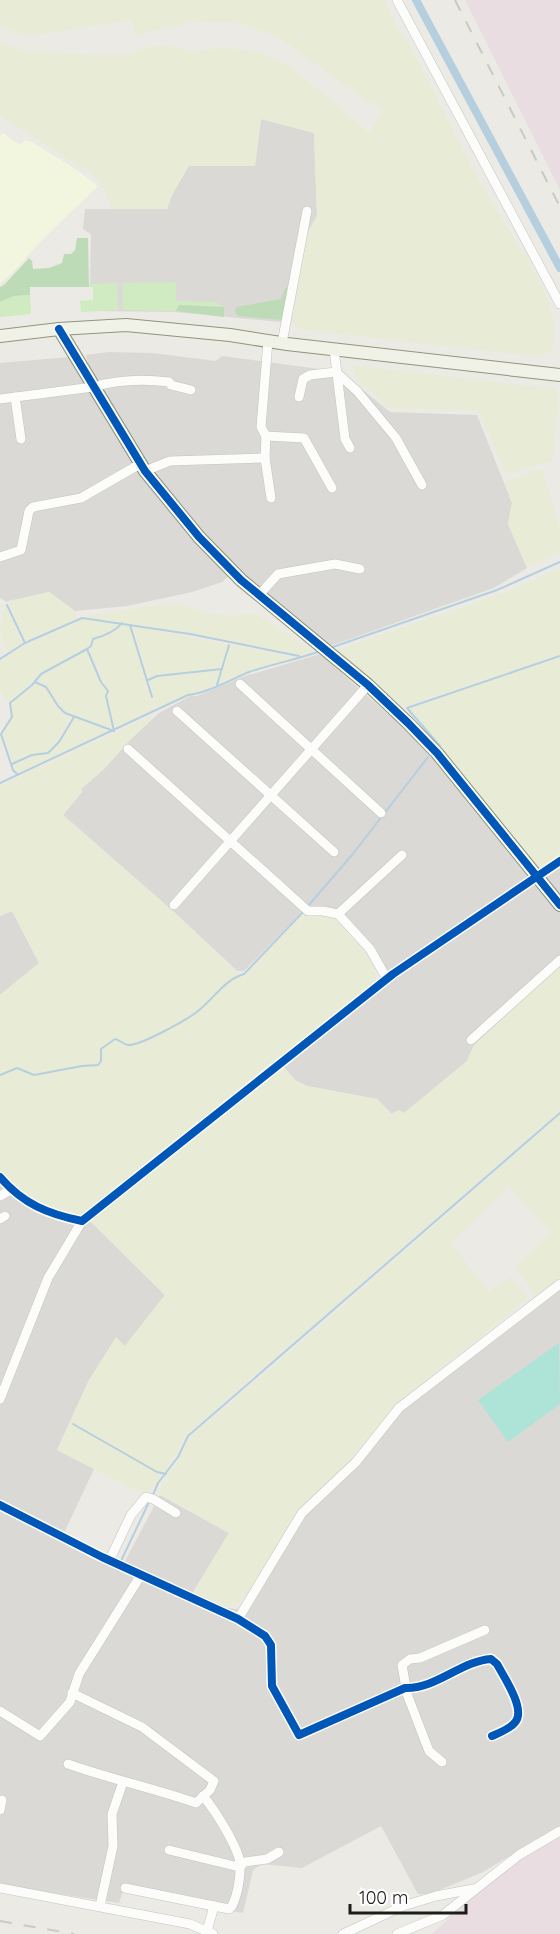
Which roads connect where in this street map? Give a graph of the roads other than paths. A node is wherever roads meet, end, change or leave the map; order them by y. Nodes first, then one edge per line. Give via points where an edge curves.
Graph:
1 (398, 0) edge
2 (307, 212) dead end
3 (560, 304) edge
4 (59, 329) junction
5 (0, 336) edge
6 (268, 341) junction
7 (282, 343) junction
8 (334, 349) junction
9 (336, 372) junction
10 (560, 375) edge
11 (93, 387) junction
12 (191, 390) dead end
13 (15, 397) junction
14 (298, 397) dead end
15 (0, 399) edge
16 (266, 436) junction
17 (21, 439) dead end
18 (350, 448) dead end
19 (265, 458) junction
20 (142, 468) junction
21 (422, 485) dead end
22 (332, 488) dead end
23 (271, 498) dead end
24 (0, 557) edge
25 (360, 569) dead end
26 (260, 594) junction
27 (240, 684) dead end
28 (368, 686) junction
29 (177, 711) dead end
30 (128, 748) dead end
31 (312, 749) junction
32 (271, 795) junction
33 (381, 813) dead end
34 (231, 841) junction
35 (334, 852) dead end
36 (402, 855) dead end
37 (560, 861) edge
38 (537, 876) junction
39 (174, 905) dead end
40 (560, 905) edge
41 (338, 914) junction
42 (560, 960) edge
43 (387, 979) junction
44 (471, 1040) dead end
45 (0, 1178) edge
46 (11, 1190) junction
47 (0, 1196) edge
48 (82, 1221) junction
49 (560, 1284) edge
50 (0, 1399) edge
51 (0, 1505) edge
52 (176, 1513) dead end
53 (109, 1560) junction
54 (141, 1575) junction
55 (238, 1619) junction
56 (485, 1630) dead end
57 (405, 1688) junction
58 (72, 1694) junction
59 (0, 1711) edge
60 (492, 1736) dead end
61 (442, 1762) dead end
62 (68, 1764) dead end
63 (123, 1782) junction
64 (203, 1796) junction
65 (560, 1831) edge
66 (169, 1850) dead end
67 (279, 1852) dead end
68 (239, 1867) junction
69 (0, 1888) edge
70 (125, 1888) dead end
71 (475, 1889) junction
72 (100, 1906) junction
73 (214, 1906) junction
74 (210, 1932) edge
75 (343, 1934) edge
76 (397, 1934) edge

1 - 3 street
2 - 7 street
4 - 5 street
4 - 6 street via 126,325
4 - 11 street
6 - 7 street
6 - 16 street via 261,428
7 - 8 street
8 - 9 street
8 - 10 street
9 - 14 street via 303,379
9 - 18 street via 345,439
9 - 21 street via 396,438
11 - 12 street via 148,380
11 - 13 street
11 - 20 street
13 - 15 street
13 - 17 street
16 - 19 street
16 - 22 street via 304,438
19 - 20 street via 170,461
19 - 23 street
20 - 24 street via 81,498 33,507 21,550
20 - 26 street via 220,561
25 - 26 street via 334,564 279,574
26 - 28 street
27 - 31 street
28 - 31 street
28 - 38 street via 437,753
29 - 32 street
30 - 34 street
31 - 32 street
31 - 33 street
32 - 34 street
32 - 35 street
34 - 39 street
34 - 41 street via 308,911
36 - 41 street
37 - 38 street
38 - 40 street
38 - 43 street
41 - 43 street via 370,949
42 - 44 street
43 - 48 street
45 - 46 street
46 - 47 street
46 - 48 street via 28,1203
48 - 50 street via 48,1278
49 - 55 street via 399,1408 356,1462 302,1513
51 - 53 street
52 - 53 street via 151,1498 139,1504
53 - 54 street
54 - 55 street
54 - 58 street via 79,1674
55 - 57 street via 265,1636 271,1645 272,1686 299,1735
56 - 57 street via 410,1659 402,1665
57 - 60 street via 427,1684 479,1660 491,1659 519,1710 515,1724
57 - 61 street via 429,1751
58 - 59 street via 40,1736
58 - 64 street via 141,1727 207,1774 214,1781
62 - 63 street
63 - 64 street via 196,1803
63 - 72 street via 112,1814 113,1846
64 - 68 street via 215,1810
65 - 71 street via 519,1855
66 - 68 street
67 - 68 street
68 - 73 street via 232,1906
69 - 72 street
70 - 73 street
71 - 75 street via 403,1906
71 - 76 street via 443,1915
72 - 74 street via 190,1923
73 - 74 street

